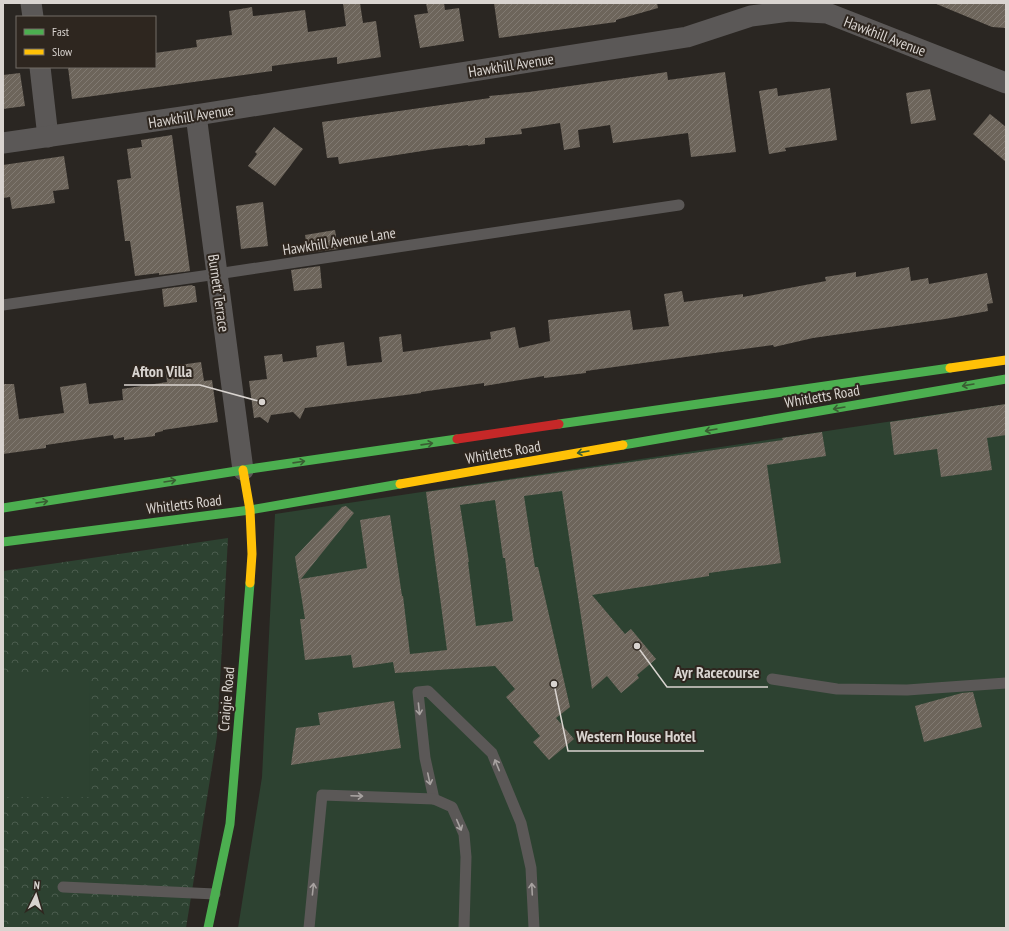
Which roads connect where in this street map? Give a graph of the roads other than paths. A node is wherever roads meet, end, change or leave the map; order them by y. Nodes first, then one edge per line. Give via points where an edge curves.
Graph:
1 (32, 3) edge
2 (33, 16) edge
3 (40, 68) edge
4 (1006, 83) edge
5 (196, 115) junction
6 (48, 137) junction
7 (3, 143) edge
8 (679, 205) dead end
9 (217, 274) junction
10 (3, 305) edge
11 (1006, 360) edge
12 (1006, 379) edge
13 (243, 470) junction
14 (3, 508) edge
15 (250, 510) junction
16 (3, 542) edge
17 (772, 679) dead end
18 (1006, 683) edge
19 (434, 799) junction
20 (63, 887) dead end
21 (215, 894) junction
22 (208, 928) edge
23 (309, 928) edge
24 (464, 928) edge
25 (534, 928) edge

1 - 2 street
3 - 6 street
4 - 5 street, Hawkhill Avenue via 827,13 789,11 751,16 687,37
5 - 6 street, Hawkhill Avenue
5 - 9 street, Burnett Terrace
6 - 7 street, Hawkhill Avenue
8 - 9 lane, Hawkhill Avenue Lane
9 - 10 lane, Hawkhill Avenue Lane
9 - 13 street, Burnett Terrace
13 -> 11 main road, Whitletts Road
12 -> 15 main road, Whitletts Road
14 -> 13 main road, Whitletts Road
13 - 15 main road, Craigie Road
15 - 16 main road, Whitletts Road
15 - 21 main road, Craigie Road via 252,554 230,824
17 - 18 lane via 837,690 907,690
23 -> 19 lane via 322,795
19 -> 24 lane via 452,807 464,834
25 -> 19 lane via 531,868 521,823 492,753 428,691 418,692 425,758
20 - 21 lane
21 - 22 main road, Craigie Road

